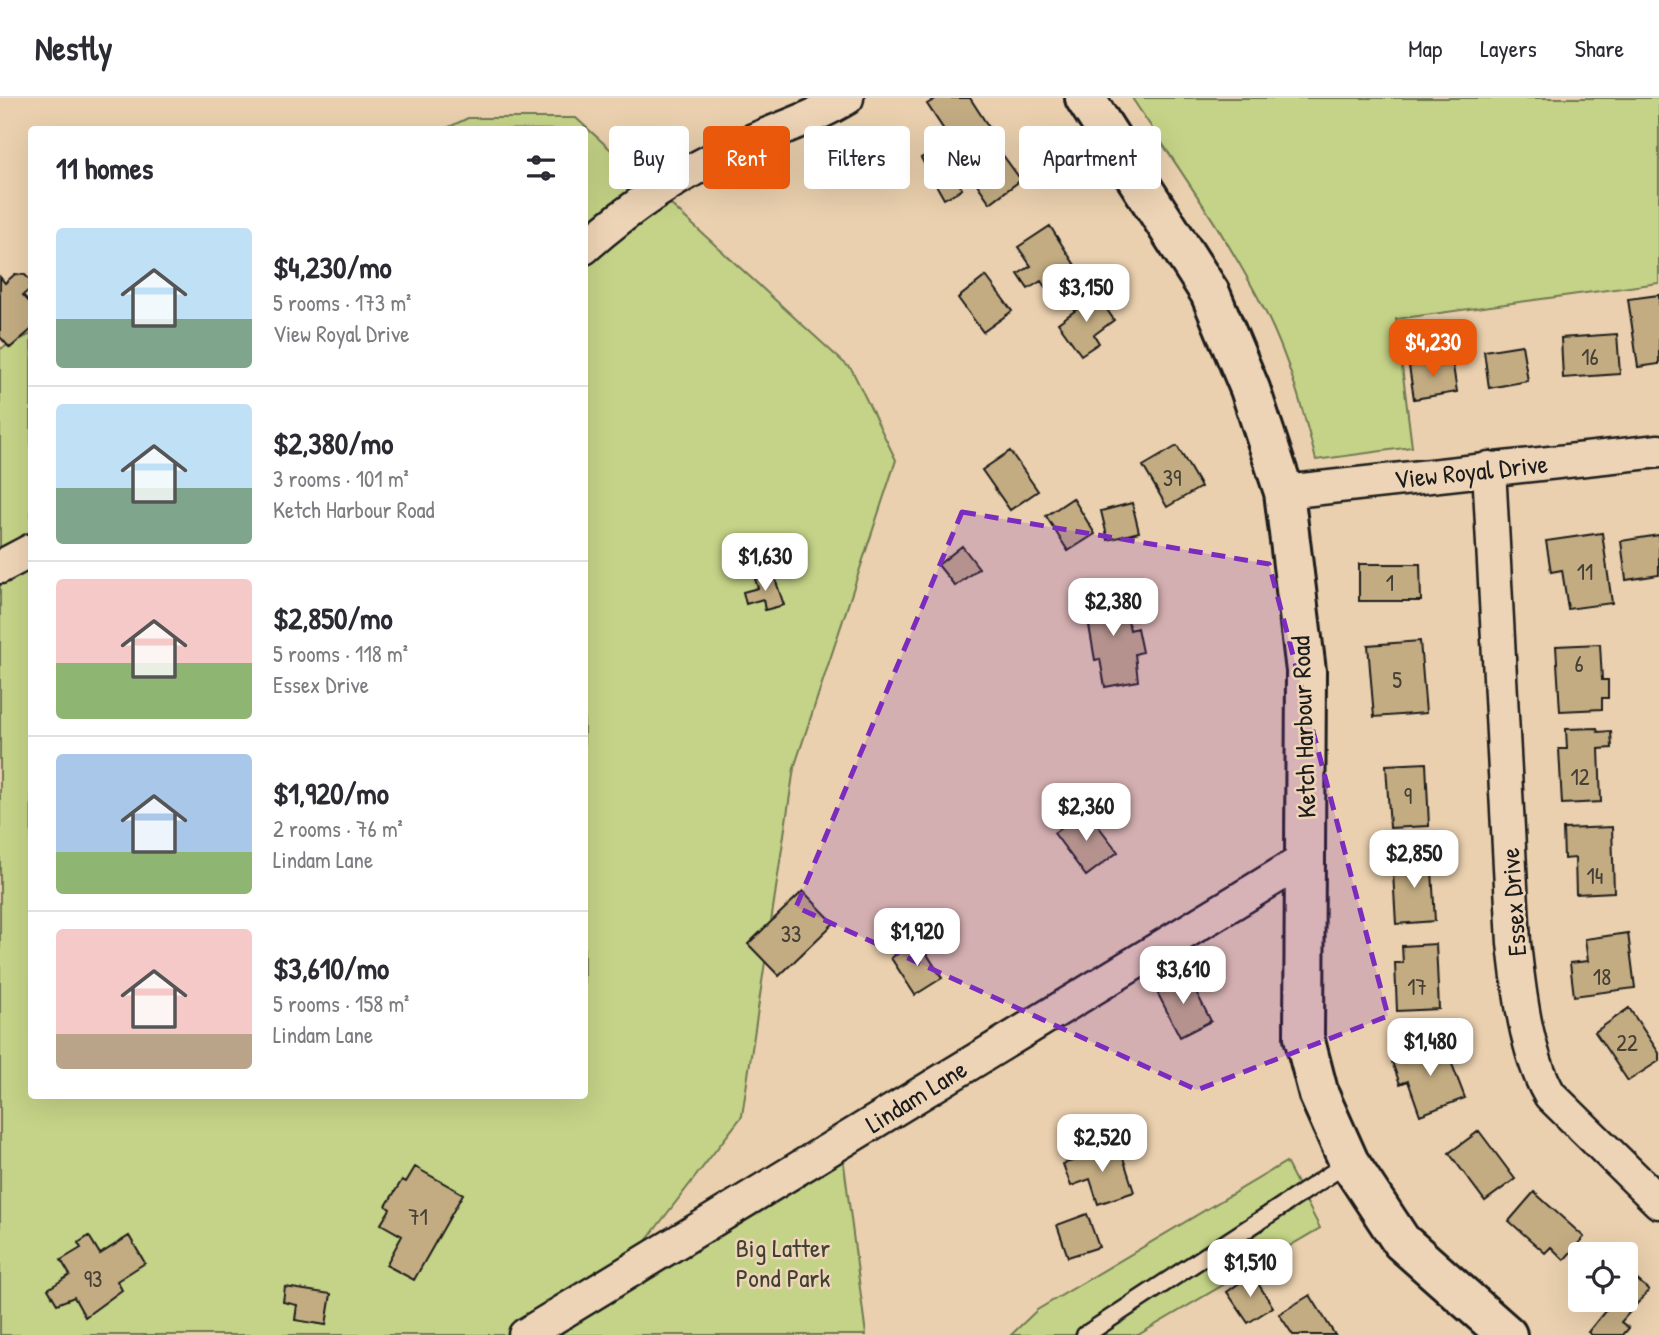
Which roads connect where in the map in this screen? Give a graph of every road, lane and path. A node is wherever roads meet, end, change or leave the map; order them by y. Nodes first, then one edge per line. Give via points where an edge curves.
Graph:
1 (847, 98) edge
2 (1085, 98) edge
3 (588, 245) edge
4 (1659, 451) edge
5 (1489, 468) junction
6 (1284, 492) junction
7 (28, 552) edge
8 (0, 567) edge
9 (1307, 858) junction
10 (1349, 1162) junction
11 (1659, 1202) edge
12 (525, 1335) edge
13 (1085, 1335) edge
14 (1507, 1335) edge

1 - 3 street via 683,175 627,211
2 - 6 main road, Ketch Harbour Road via 1210,293 1250,389
4 - 5 street, View Royal Drive
5 - 6 street, View Royal Drive
5 - 11 street, Essex Drive via 1514,943 1534,1058 1540,1078 1557,1102
6 - 9 main road, Ketch Harbour Road via 1306,671
7 - 8 street
9 - 10 main road, Ketch Harbour Road via 1304,1037 1319,1095
9 - 12 street, Lindam Lane
10 - 13 lane
10 - 14 main road, Ketch Harbour Road via 1401,1241

